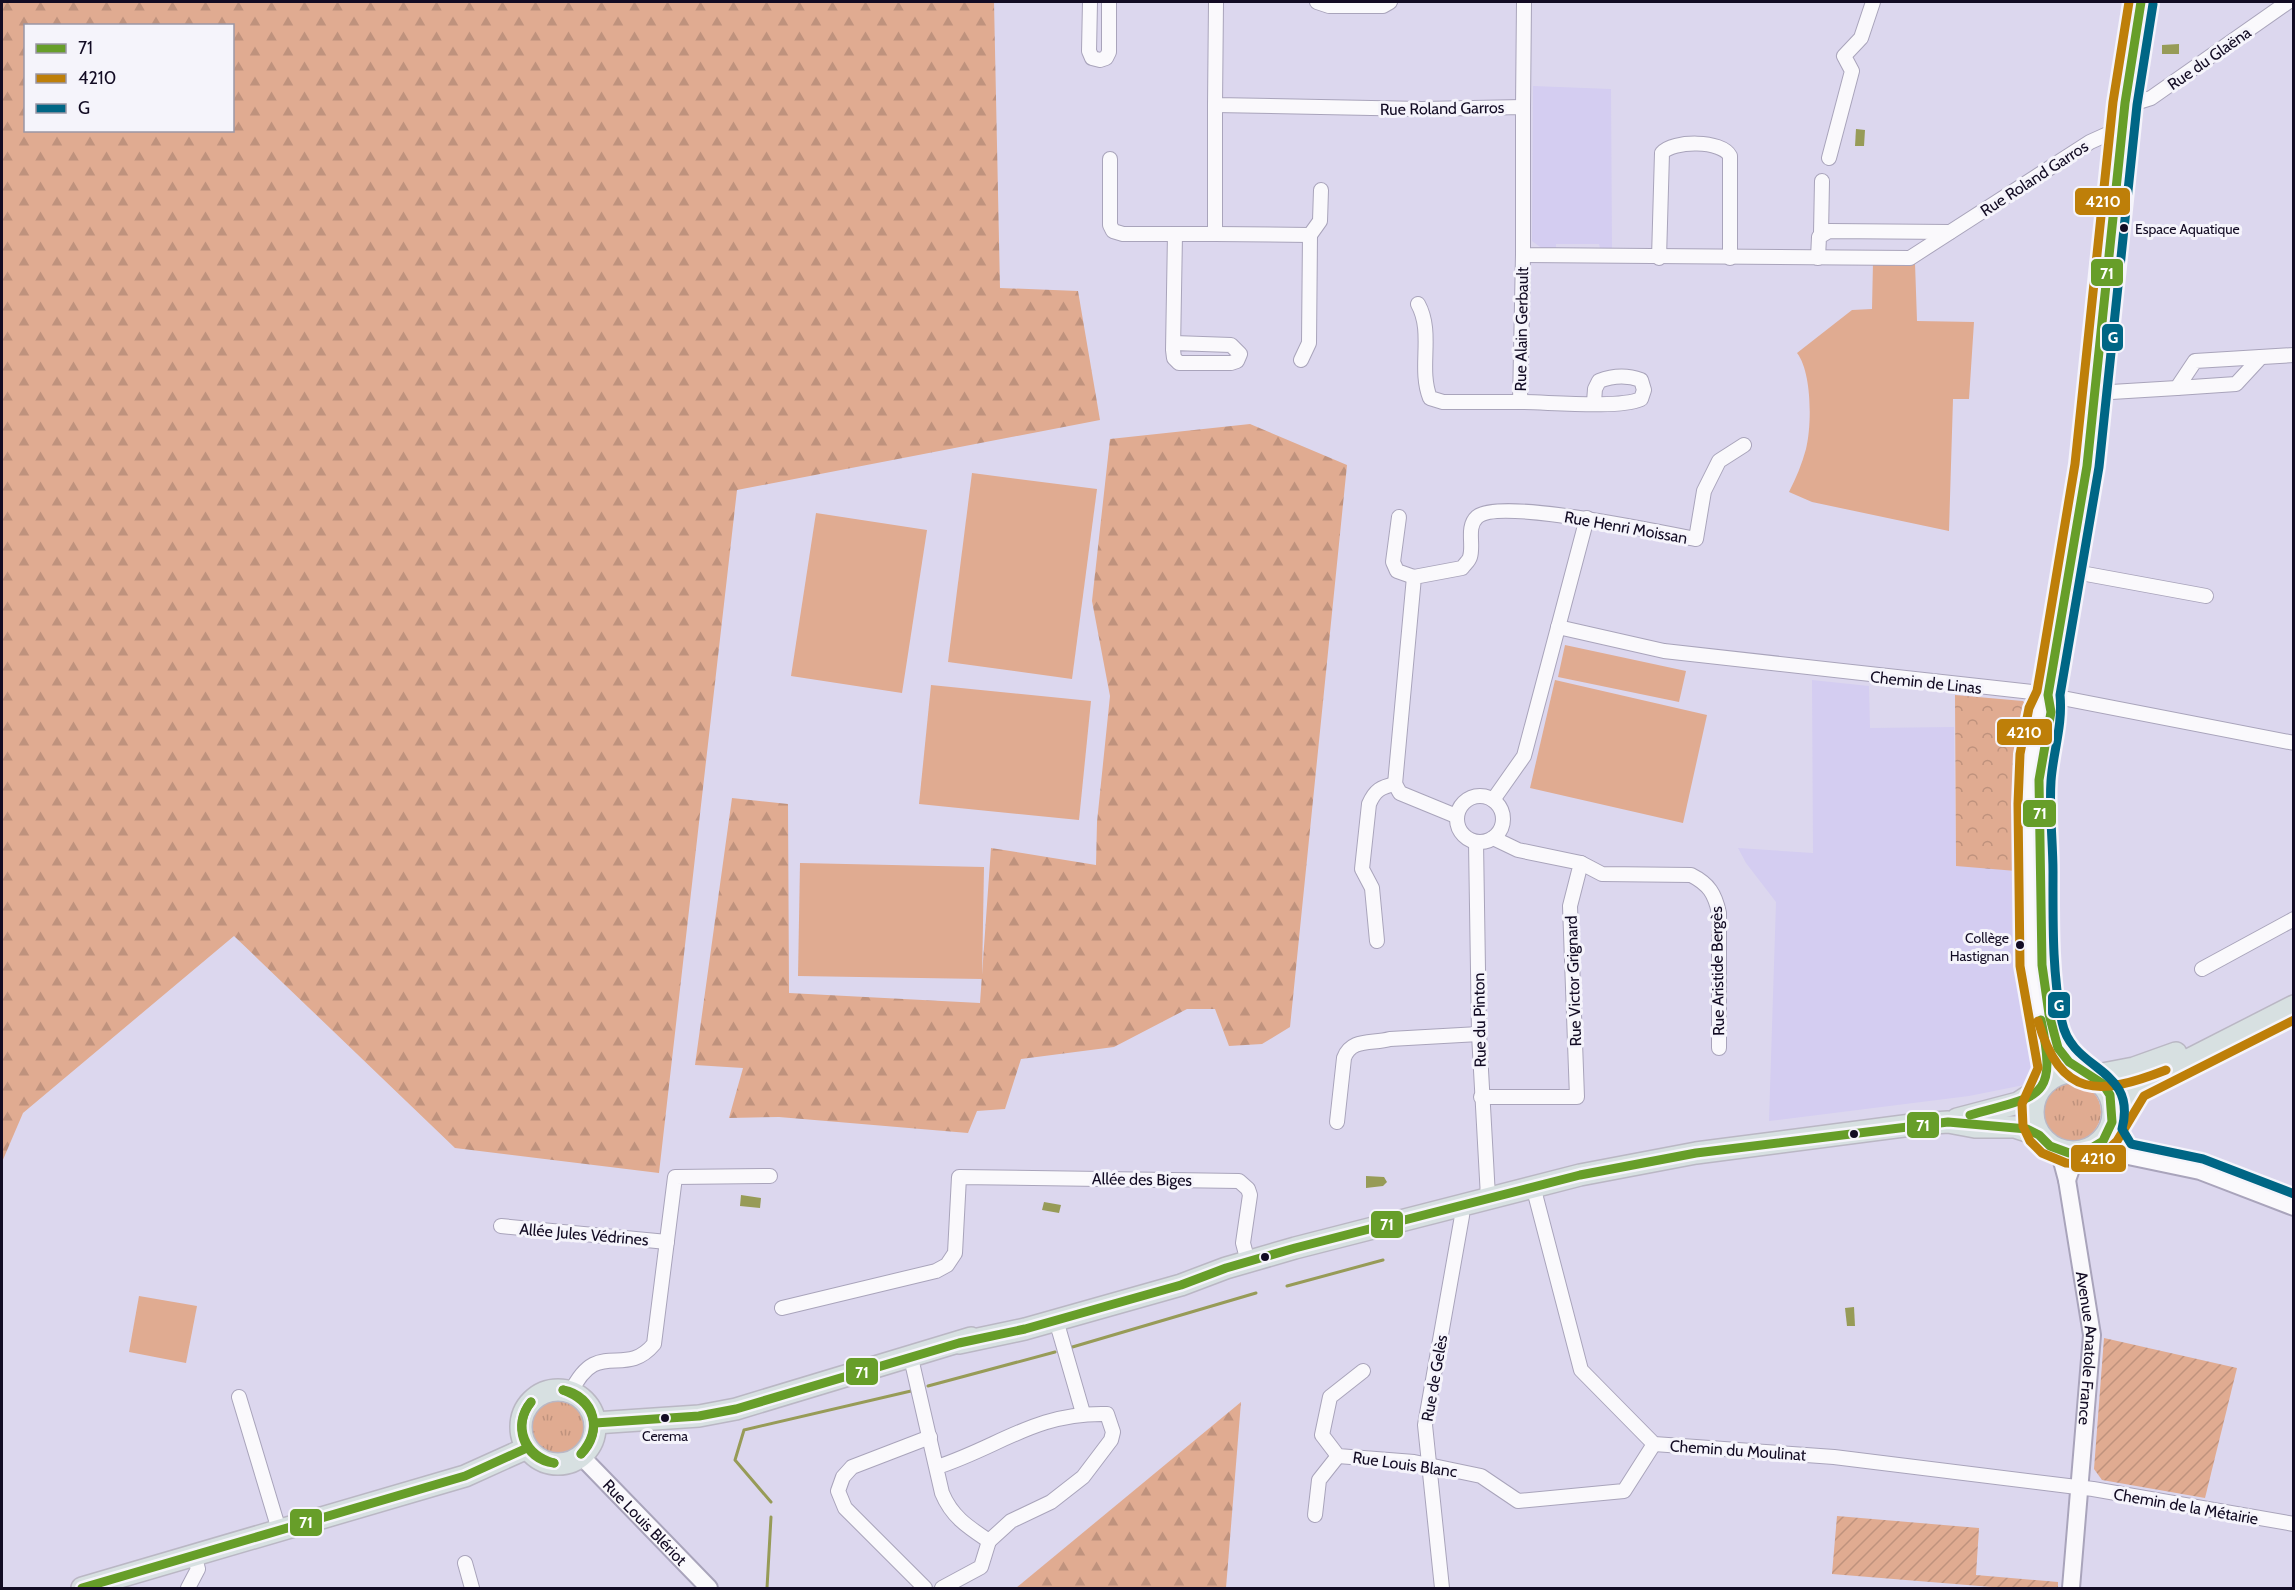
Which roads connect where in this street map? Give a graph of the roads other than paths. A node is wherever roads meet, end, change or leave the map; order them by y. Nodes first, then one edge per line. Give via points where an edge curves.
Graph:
1 (1090, 2) edge
2 (1109, 2) edge
3 (1216, 2) edge
4 (1317, 2) edge
5 (1390, 2) edge
6 (1524, 2) edge
7 (1873, 2) edge
8 (2141, 2) edge
9 (2288, 2) edge
10 (2125, 103) junction
11 (1215, 105) junction
12 (1523, 107) junction
13 (2122, 133) junction
14 (1110, 159) dead end
15 (1829, 159) dead end
16 (1822, 181) dead end
17 (1321, 190) dead end
18 (1950, 232) junction
19 (1821, 233) junction
20 (1175, 234) junction
21 (1215, 234) junction
22 (1310, 235) junction
23 (1523, 255) junction
24 (1659, 258) junction
25 (1730, 258) junction
26 (1818, 258) junction
27 (1418, 304) dead end
28 (1174, 343) dead end
29 (2294, 355) edge
30 (2261, 357) junction
31 (1301, 360) dead end
32 (2177, 388) junction
33 (2095, 393) junction
34 (1520, 402) junction
35 (1594, 402) dead end
36 (1744, 445) dead end
37 (1399, 517) dead end
38 (1587, 518) junction
39 (2070, 571) junction
40 (1414, 577) junction
41 (2206, 596) dead end
42 (1558, 627) junction
43 (2048, 695) junction
44 (2294, 743) edge
45 (1395, 784) junction
46 (1493, 800) junction
47 (1456, 816) junction
48 (1493, 838) junction
49 (1476, 842) junction
50 (1581, 863) junction
51 (2294, 919) edge
52 (1377, 941) dead end
53 (2202, 969) dead end
54 (2294, 992) edge
55 (2294, 1005) edge
56 (1479, 1034) junction
57 (1719, 1048) dead end
58 (2087, 1074) junction
59 (2042, 1086) junction
60 (1481, 1097) junction
61 (1337, 1122) dead end
62 (1948, 1122) junction
63 (2111, 1126) junction
64 (2039, 1135) junction
65 (2076, 1150) junction
66 (2124, 1155) junction
67 (770, 1176) dead end
68 (1533, 1186) junction
69 (1488, 1197) junction
70 (1460, 1204) junction
71 (2294, 1207) edge
72 (501, 1226) dead end
73 (667, 1242) junction
74 (1248, 1262) junction
75 (1226, 1268) junction
76 (782, 1308) dead end
77 (1056, 1320) junction
78 (959, 1343) junction
79 (911, 1358) junction
80 (1363, 1371) dead end
81 (571, 1392) junction
82 (239, 1396) dead end
83 (1083, 1413) junction
84 (595, 1423) junction
85 (930, 1437) junction
86 (1654, 1444) junction
87 (527, 1448) junction
88 (581, 1456) junction
89 (1338, 1456) junction
90 (937, 1467) junction
91 (1427, 1467) junction
92 (2079, 1489) junction
93 (1315, 1515) dead end
94 (2294, 1524) edge
95 (279, 1530) junction
96 (989, 1541) junction
97 (194, 1555) junction
98 (465, 1563) dead end
99 (82, 1588) edge
100 (188, 1588) edge
101 (472, 1588) edge
102 (709, 1588) edge
103 (925, 1588) edge
104 (942, 1588) edge
105 (1442, 1588) edge
106 (2071, 1588) edge

1 - 2 street via 1089,51 1092,58 1100,60 1108,52
3 - 11 street
4 - 5 street via 1329,6 1383,6
6 - 12 street
7 - 15 street via 1861,38 1844,56 1852,71
8 - 10 street
9 - 10 street, Rue du Glaëna via 2151,98
10 - 13 street
11 - 12 street, Rue Roland Garros
11 - 21 street
12 - 23 street, Rue Roland Garros
13 - 18 street, Rue Roland Garros via 2110,133 2090,142
13 - 33 street
14 - 20 street via 1113,231
16 - 19 street
17 - 22 street via 1320,221
18 - 19 street
18 - 26 street, Rue Roland Garros via 1910,258
19 - 26 street
20 - 21 street
20 - 28 street
21 - 22 street
22 - 31 street via 1309,343
23 - 24 street, Rue Roland Garros
23 - 34 street, Rue Alain Gerbault
24 - 25 street, Rue Roland Garros
24 - 25 street via 1662,153 1673,145 1717,145 1730,156
25 - 26 street, Rue Roland Garros
27 - 34 street, Rue Alain Gerbault via 1426,317 1425,385 1430,398 1443,402
29 - 30 street
30 - 32 street via 2236,384
30 - 32 street via 2195,361
32 - 33 street
33 - 39 street
34 - 35 street, Rue Alain Gerbault
36 - 38 street, Rue Henri Moissan via 1719,461 1704,491 1696,539
37 - 40 street via 1393,562 1397,571
38 - 40 street, Rue Henri Moissan via 1494,511 1478,516 1472,525 1470,558 1462,568
38 - 42 street
39 - 41 street
39 - 43 street
40 - 45 street
42 - 43 street, Chemin de Linas via 1665,651
42 - 46 street via 1524,756
43 - 44 street, Chemin de Linas
43 - 58 street via 2051,712 2039,780 2042,965 2054,1037 2063,1055
43 - 59 street via 2032,756 2030,804 2032,965 2050,1060
45 - 47 street via 1401,793
45 - 52 street via 1381,787 1369,804 1362,868 1372,888
46 - 47 street via 1486,796 1471,797 1459,807
46 - 48 street via 1501,810 1503,822
47 - 49 street via 1463,836
48 - 49 street
48 - 50 street via 1518,850
49 - 56 street, Rue du Pinton
50 - 57 street, Rue Aristide Bergès via 1602,873 1691,874 1715,895 1719,913
50 - 60 street, Rue Victor Grignard via 1570,906 1577,1097
51 - 53 street
54 - 58 main road via 2185,1049 2134,1068
55 - 63 main road via 2138,1086 2127,1095
56 - 60 street, Rue du Pinton
56 - 61 street via 1354,1044 1344,1058
58 - 59 main road via 2063,1073
58 - 63 main road via 2103,1084 2110,1095
59 - 62 main road via 2018,1103
59 - 64 main road via 2032,1113
60 - 69 street, Rue du Pinton
62 - 64 main road via 2015,1127
62 - 68 main road via 1696,1153
63 - 65 main road via 2103,1141
63 - 66 street
64 - 65 main road
65 - 66 street
65 - 92 street, Avenue Anatole France via 2067,1180 2092,1335
66 - 71 street via 2200,1171
67 - 73 street, Allée Jules Védrines via 675,1177
68 - 69 main road
68 - 86 street, Chemin du Moulinat via 1581,1370
69 - 70 main road
70 - 74 main road
70 - 91 street, Rue de Gelès via 1462,1216 1425,1425
72 - 73 street, Allée Jules Védrines
73 - 81 street, Allée Jules Védrines via 654,1344 646,1354 630,1360 601,1360 589,1365
74 - 75 main road
74 - 76 street, Allée des Biges via 1243,1243 1250,1195 1239,1181 959,1177 955,1253 947,1265 936,1271
75 - 77 main road via 1181,1285
75 - 78 main road via 1179,1275 1021,1319
77 - 78 main road
77 - 83 street
78 - 79 main road
79 - 84 main road via 736,1409 699,1416
79 - 85 street
80 - 89 street, Rue Louis Blanc via 1329,1396 1322,1435
81 - 84 main road via 587,1404
81 - 87 main road via 546,1391 526,1407 520,1428
82 - 95 street
83 - 90 street via 1033,1424
83 - 96 street via 1107,1414 1112,1424 1111,1440 1100,1455 1071,1489 1011,1521
84 - 88 main road via 594,1436
85 - 90 street
85 - 103 street via 852,1467 838,1491 845,1508
86 - 91 street, Rue Louis Blanc via 1624,1491 1518,1501 1481,1476
86 - 92 street, Chemin du Moulinat via 1834,1457
87 - 88 main road via 546,1462 558,1464
87 - 95 main road via 465,1476
88 - 102 street, Rue Louis Blériot
89 - 91 street, Rue Louis Blanc via 1414,1462
89 - 93 street, Rue Louis Blanc via 1319,1480
90 - 96 street via 942,1493 953,1514
91 - 105 street, Rue de Gelès
92 - 94 street, Chemin de la Métairie
92 - 106 street, Avenue Anatole France
95 - 97 main road
96 - 104 street via 981,1567
97 - 99 main road
97 - 100 street via 198,1569
98 - 101 street

